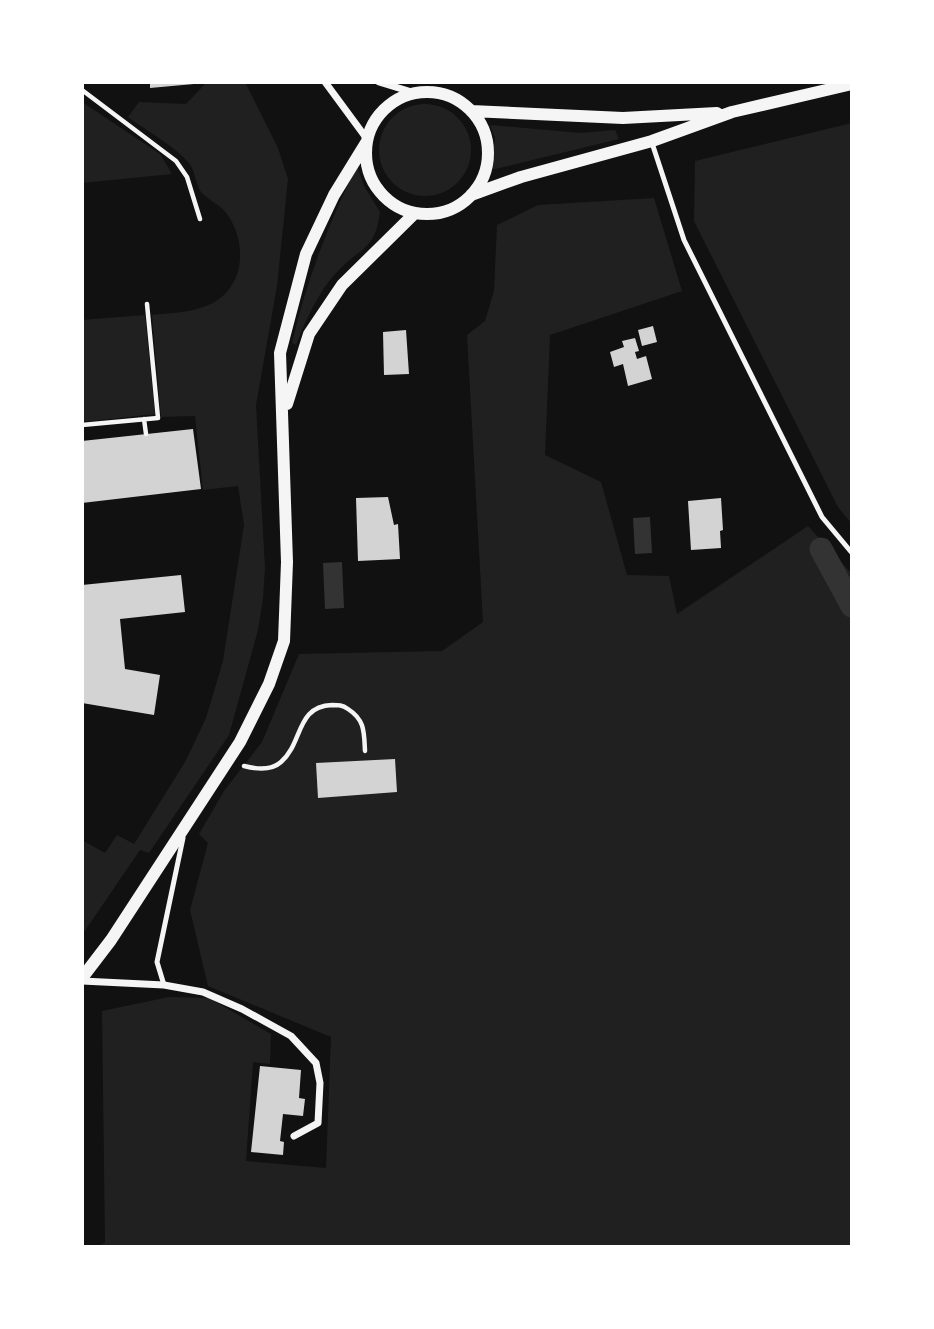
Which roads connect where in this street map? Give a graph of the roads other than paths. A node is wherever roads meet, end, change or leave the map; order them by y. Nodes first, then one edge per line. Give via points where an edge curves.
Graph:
1 (325, 82) edge
2 (379, 82) edge
3 (852, 84) edge
4 (415, 93) junction
5 (471, 111) junction
6 (732, 112) junction
7 (367, 141) junction
8 (652, 141) junction
9 (471, 195) junction
10 (415, 214) junction
11 (284, 411) junction
12 (852, 553) edge
13 (185, 825) junction
14 (82, 979) edge
15 (164, 985) junction
16 (294, 1136) dead end

1 - 7 street
2 - 4 street
3 - 6 street
4 - 5 street via 446,95
4 - 7 street via 385,109
5 - 6 street via 623,118
5 - 9 street via 487,144 484,171
6 - 8 street
7 - 10 street via 366,162 382,196
7 - 11 street via 306,254 280,353
8 - 9 street
8 - 12 lane via 684,240 822,517
9 - 10 street via 455,208
10 - 11 street via 342,285 309,334
11 - 13 street via 284,641 240,742
13 - 14 street
13 - 15 lane via 157,962
14 - 15 street
15 - 16 street via 203,992 242,1009 291,1036 316,1063 318,1123

